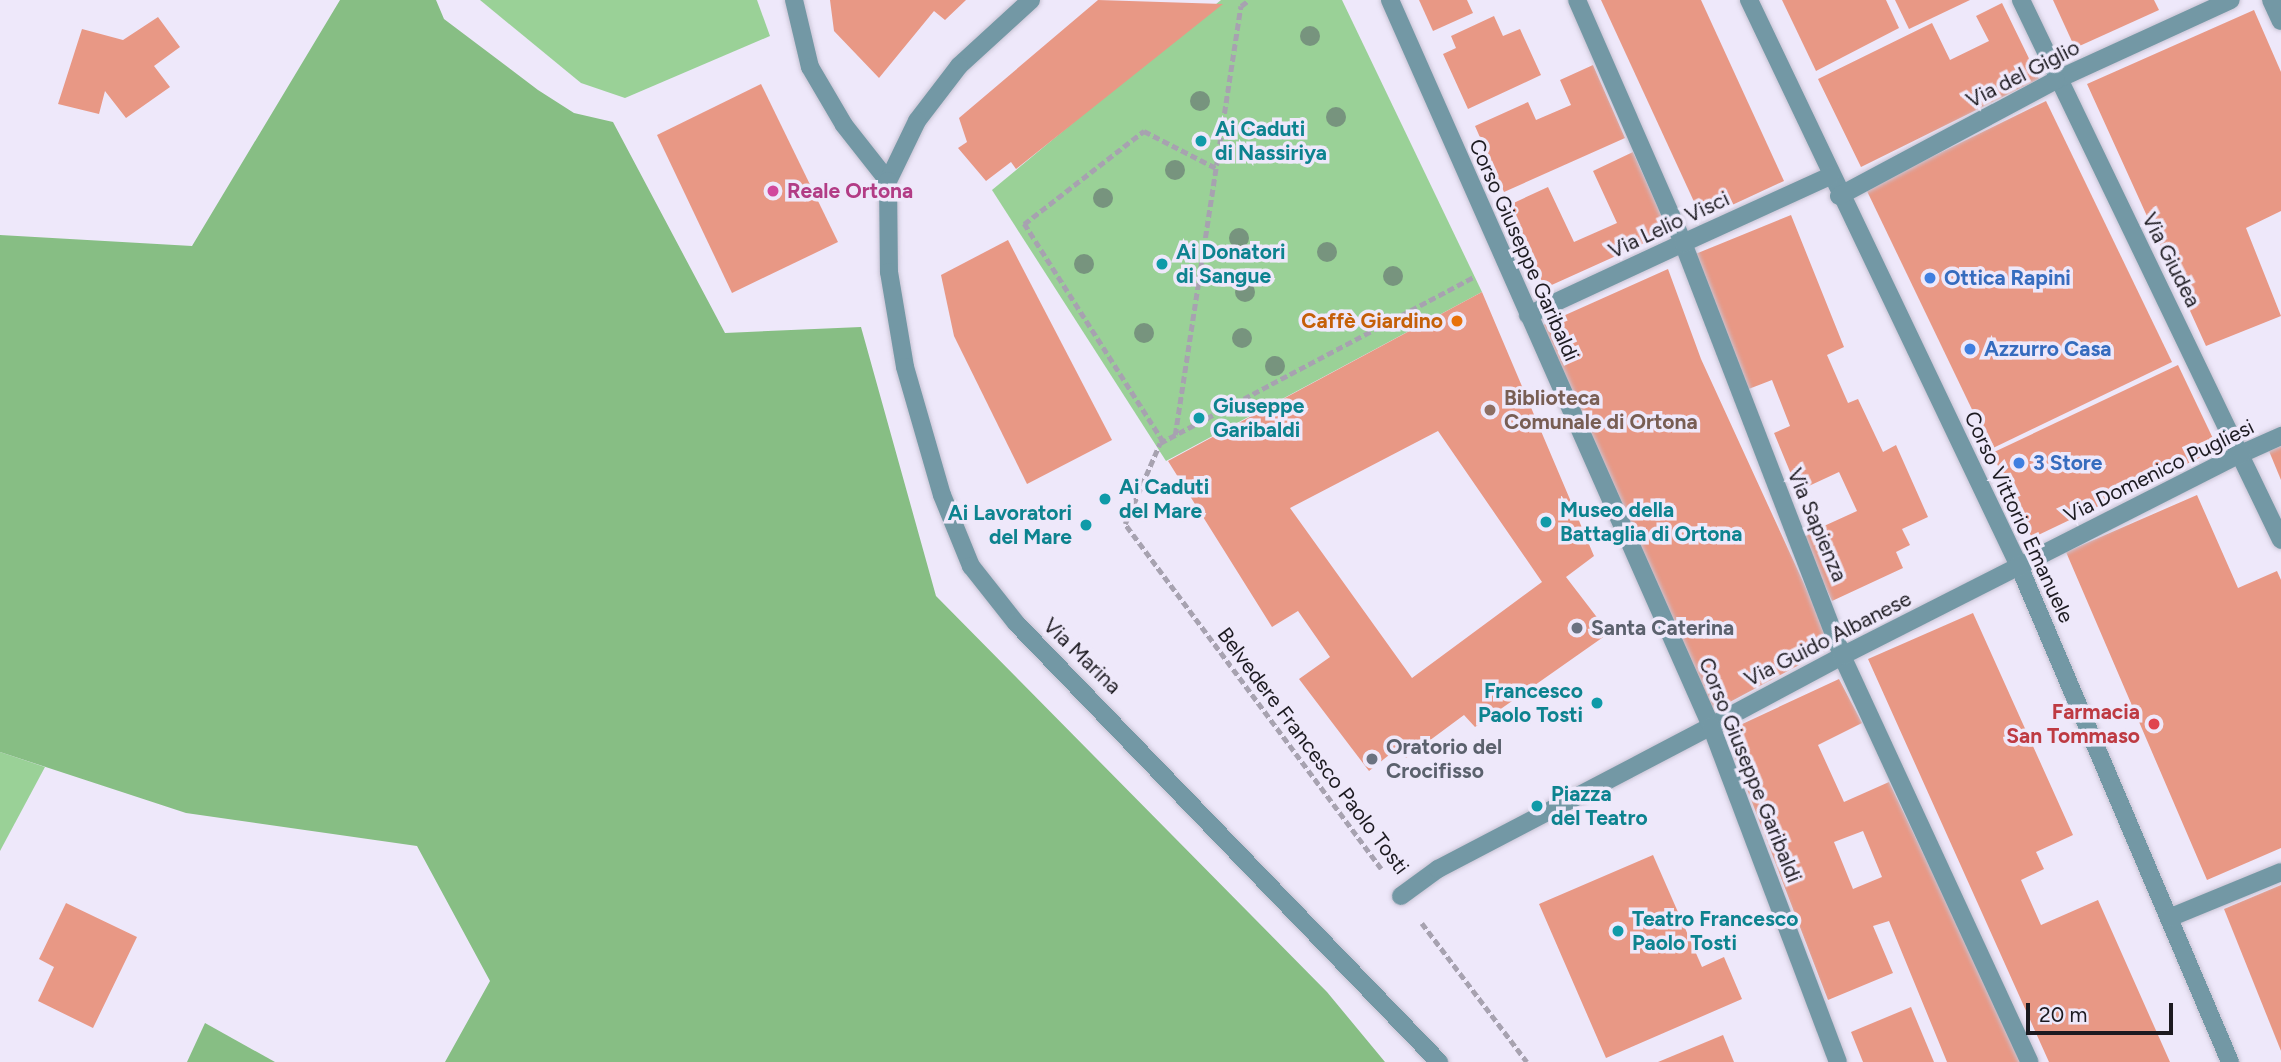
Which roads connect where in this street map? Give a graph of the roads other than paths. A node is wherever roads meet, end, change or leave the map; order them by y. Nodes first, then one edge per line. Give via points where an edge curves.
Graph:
1 (1031, 0) edge
2 (1390, 0) edge
3 (1577, 0) edge
4 (1749, 0) edge
5 (2021, 0) edge
6 (2231, 0) edge
7 (2272, 0) edge
8 (792, 2) edge
9 (2281, 21) edge
10 (2056, 80) junction
11 (1830, 176) junction
12 (888, 181) junction
13 (1839, 196) junction
14 (1683, 243) junction
15 (1528, 315) junction
16 (2281, 436) edge
17 (2243, 453) junction
18 (2281, 540) edge
19 (2019, 566) junction
20 (1843, 656) junction
21 (1711, 726) junction
22 (2281, 872) edge
23 (1401, 896) road end
24 (2169, 918) junction
25 (1439, 1062) edge
26 (1838, 1062) edge
27 (2030, 1062) edge
28 (2230, 1062) edge

1 - 12 street via 959,66 917,121
2 - 15 street, Corso Giuseppe Garibaldi
3 - 14 street, Via Sapienza
4 - 11 street, Corso Vittorio Emanuele
5 - 10 street, Via Giudea
6 - 10 street, Via del Giglio
7 - 9 street
8 - 12 street via 810,67
10 - 13 street, Via del Giglio
10 - 17 street, Via Giudea
11 - 13 street, Corso Vittorio Emanuele
11 - 14 street, Via Lelio Visci
12 - 25 street, Via Marina via 889,272 905,367 942,495 971,566 1016,623
13 - 19 street, Corso Vittorio Emanuele
14 - 15 street, Via Lelio Visci
14 - 20 street, Via Sapienza
15 - 21 street, Corso Giuseppe Garibaldi
16 - 17 street, Via Domenico Pugliesi
17 - 18 street, Via Giudea
17 - 19 street, Via Domenico Pugliesi
19 - 20 street, Via Guido Albanese
19 - 24 street, Corso Vittorio Emanuele
20 - 21 street, Via Guido Albanese
20 - 27 street, Via Sapienza
21 - 23 street, Via Guido Albanese via 1438,869
21 - 26 street, Corso Giuseppe Garibaldi
22 - 24 street
24 - 28 street, Corso Vittorio Emanuele

